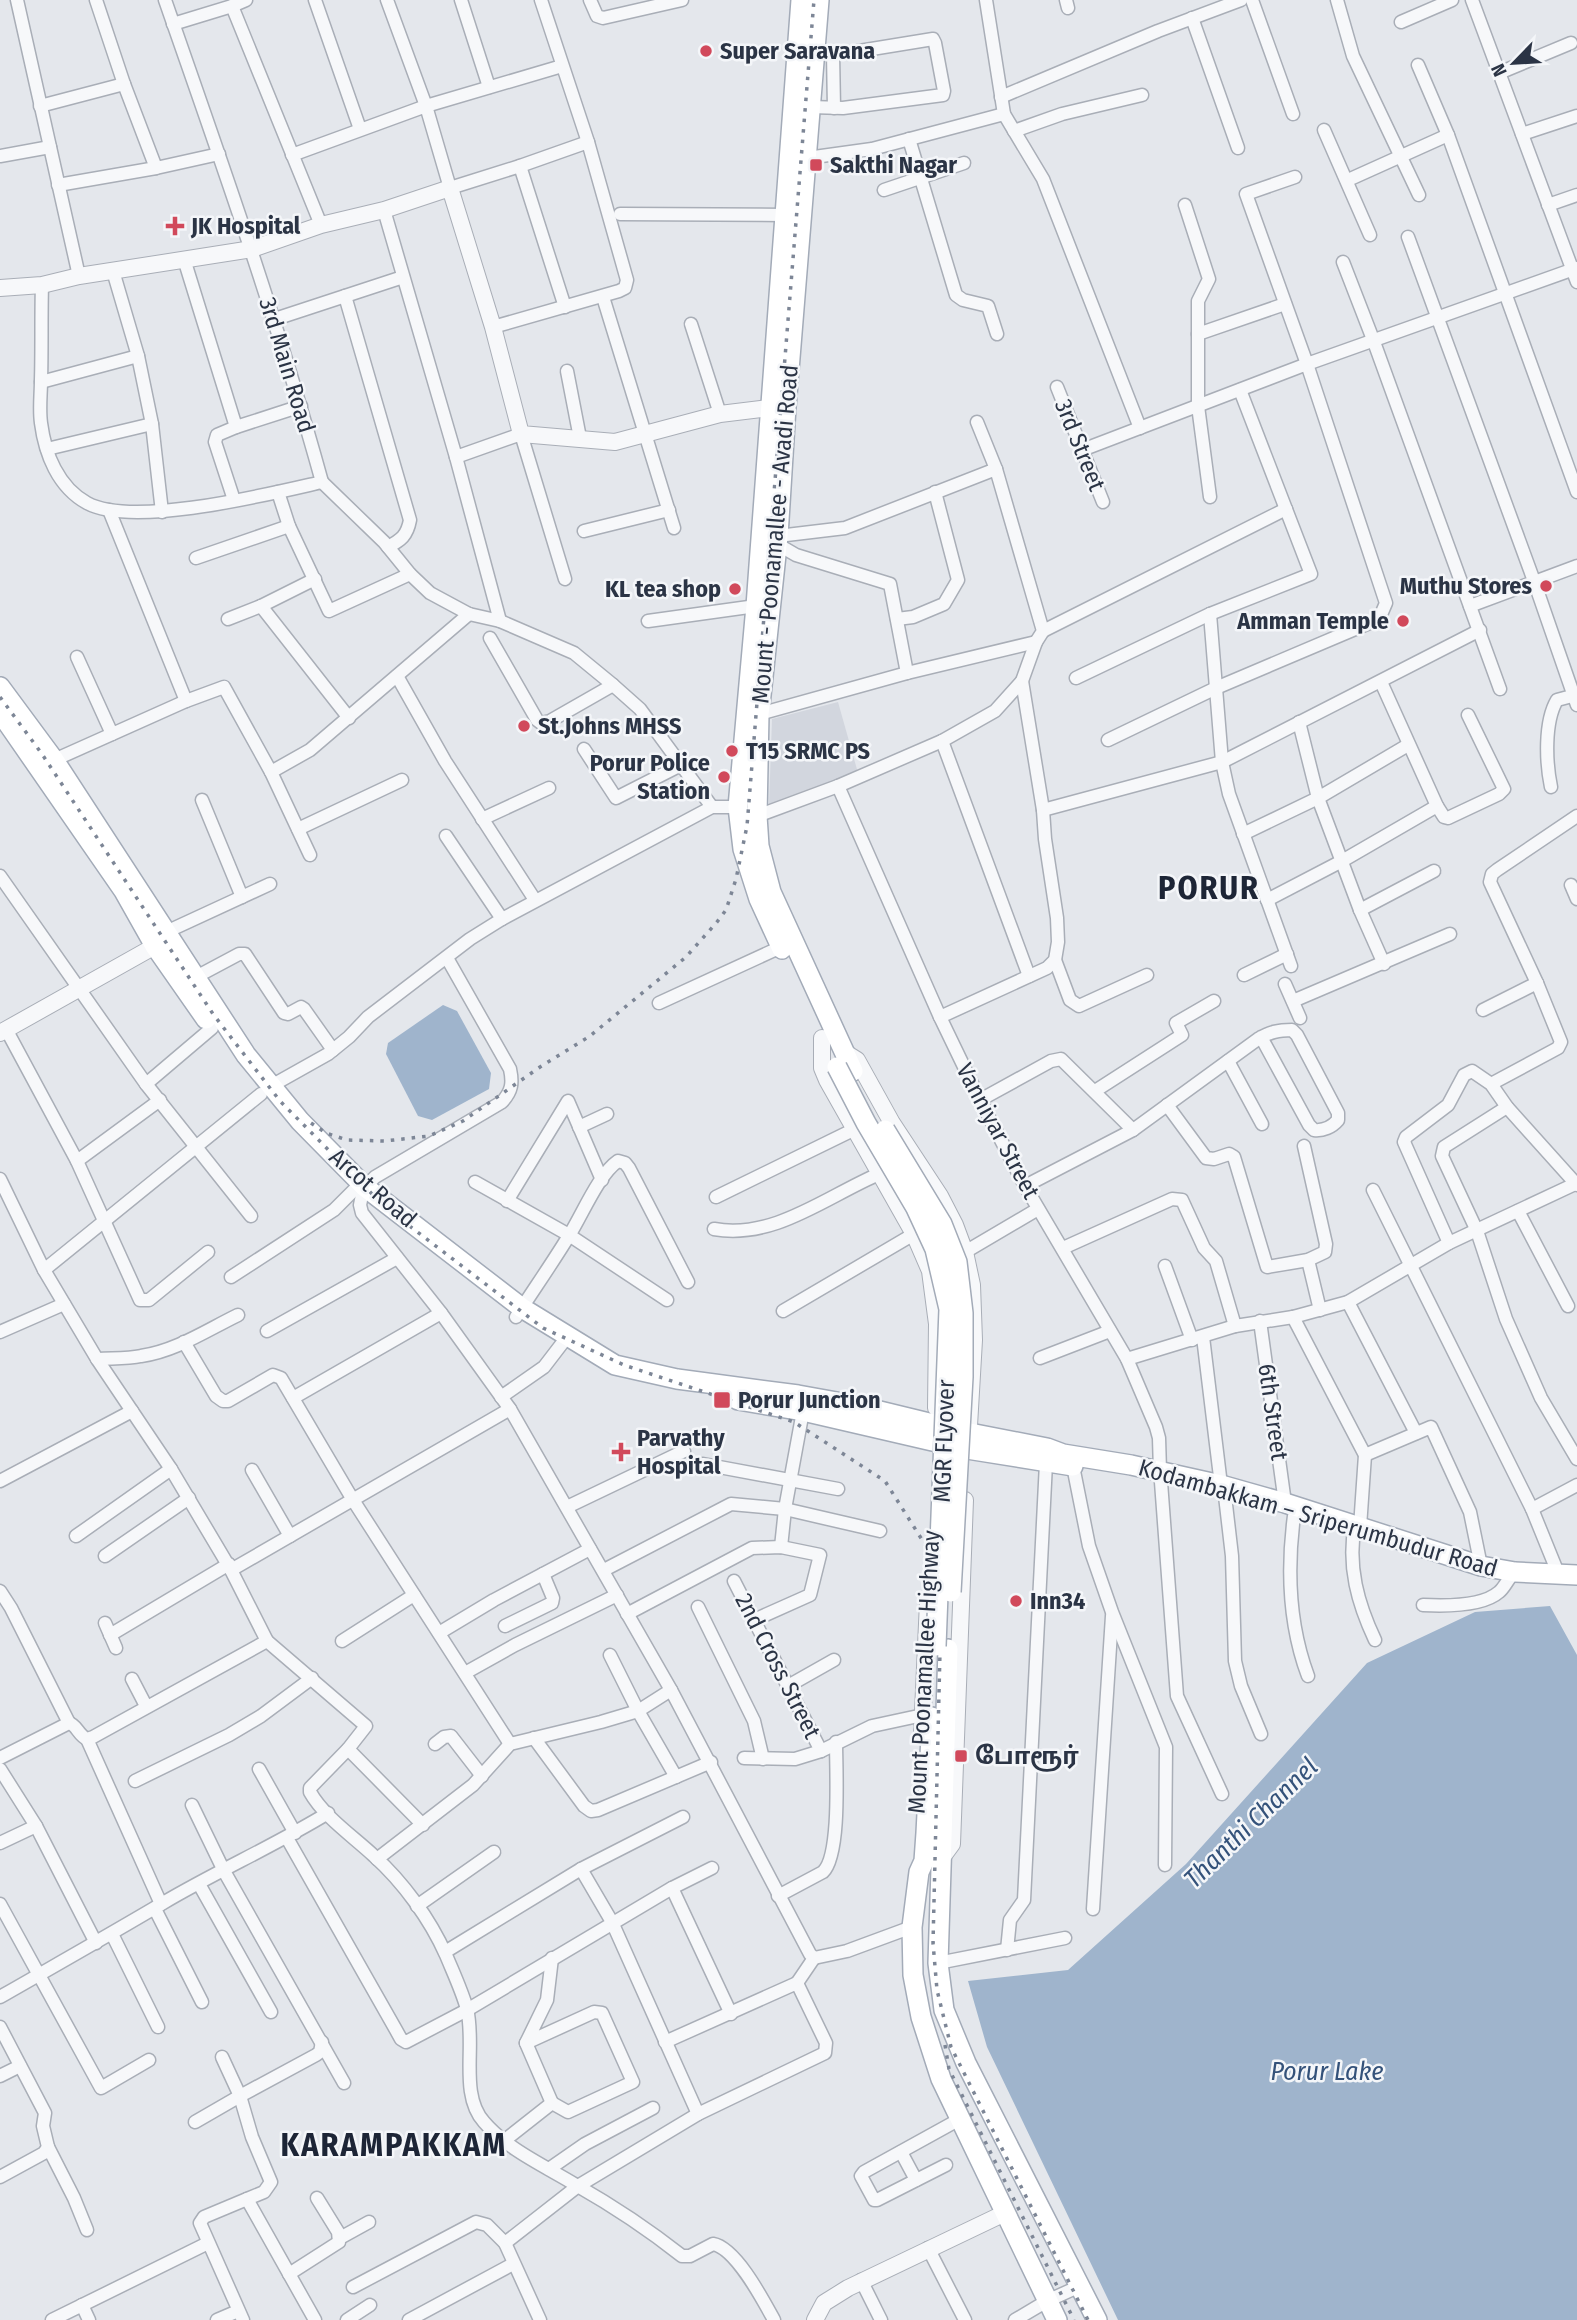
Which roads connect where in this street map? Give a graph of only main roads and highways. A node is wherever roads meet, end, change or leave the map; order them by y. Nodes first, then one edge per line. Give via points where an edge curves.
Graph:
1 (801, 0) edge
2 (819, 0) edge
3 (785, 323) junction
4 (774, 416) junction
5 (759, 648) junction
6 (0, 687) edge
7 (0, 712) edge
8 (160, 939) junction
9 (822, 1038) joint
10 (845, 1063) junction
11 (266, 1090) junction
12 (563, 1342) junction
13 (935, 1433) junction
14 (969, 1441) junction
15 (1161, 1477) junction
16 (931, 1524) road end
17 (964, 1526) road end
18 (1356, 1529) junction
19 (1568, 1574) edge
20 (1577, 1587) edge
21 (934, 1834) junction
22 (1056, 2320) edge
23 (1097, 2320) edge

1 - 3 main road, Mount - Poonamallee - Avadi Road via 785,215
2 - 3 main road, Mount - Poonamallee - Avadi Road via 824,53 811,107
3 - 4 main road, Mount - Poonamallee - Avadi Road
4 - 5 main road, Mount - Poonamallee - Avadi Road via 756,606
4 - 5 main road, Mount - Poonamallee - Avadi Road via 777,540
5 - 9 main road, Mount - Poonamallee - Avadi Road via 738,807 743,849 759,899
5 - 10 main road, Mount - Poonamallee - Avadi Road via 759,846 771,892
6 - 8 main road, Arcot Road via 54,760
7 - 8 main road, Arcot Road
8 - 11 main road, Arcot Road via 194,978
8 - 11 main road, Arcot Road via 212,1028
9 - 10 main road, MGR FLyover
10 - 21 main road, MGR FLyover, bridge via 942,1224 959,1275 963,1377
11 - 12 main road, Arcot Road via 300,1121 361,1191
12 - 13 main road, Arcot Road via 646,1374 859,1406
12 - 13 main road, Arcot Road via 613,1375 648,1385
13 - 14 main road, Kodambakkam – Sriperumbudur Road
14 - 15 main road, Kodambakkam – Sriperumbudur Road via 1046,1463
14 - 15 main road, Kodambakkam – Sriperumbudur Road via 1047,1448
15 - 18 main road, Kodambakkam – Sriperumbudur Road
16 - 17 main road
18 - 19 main road, Kodambakkam – Sriperumbudur Road via 1481,1566
18 - 20 main road, Kodambakkam – Sriperumbudur Road via 1479,1574
21 - 22 main road, MGR FLyover via 919,1872 912,1927 913,1975 921,2017 941,2079
21 - 23 main road, MGR FLyover via 941,1859 938,1963 944,2010 966,2063

